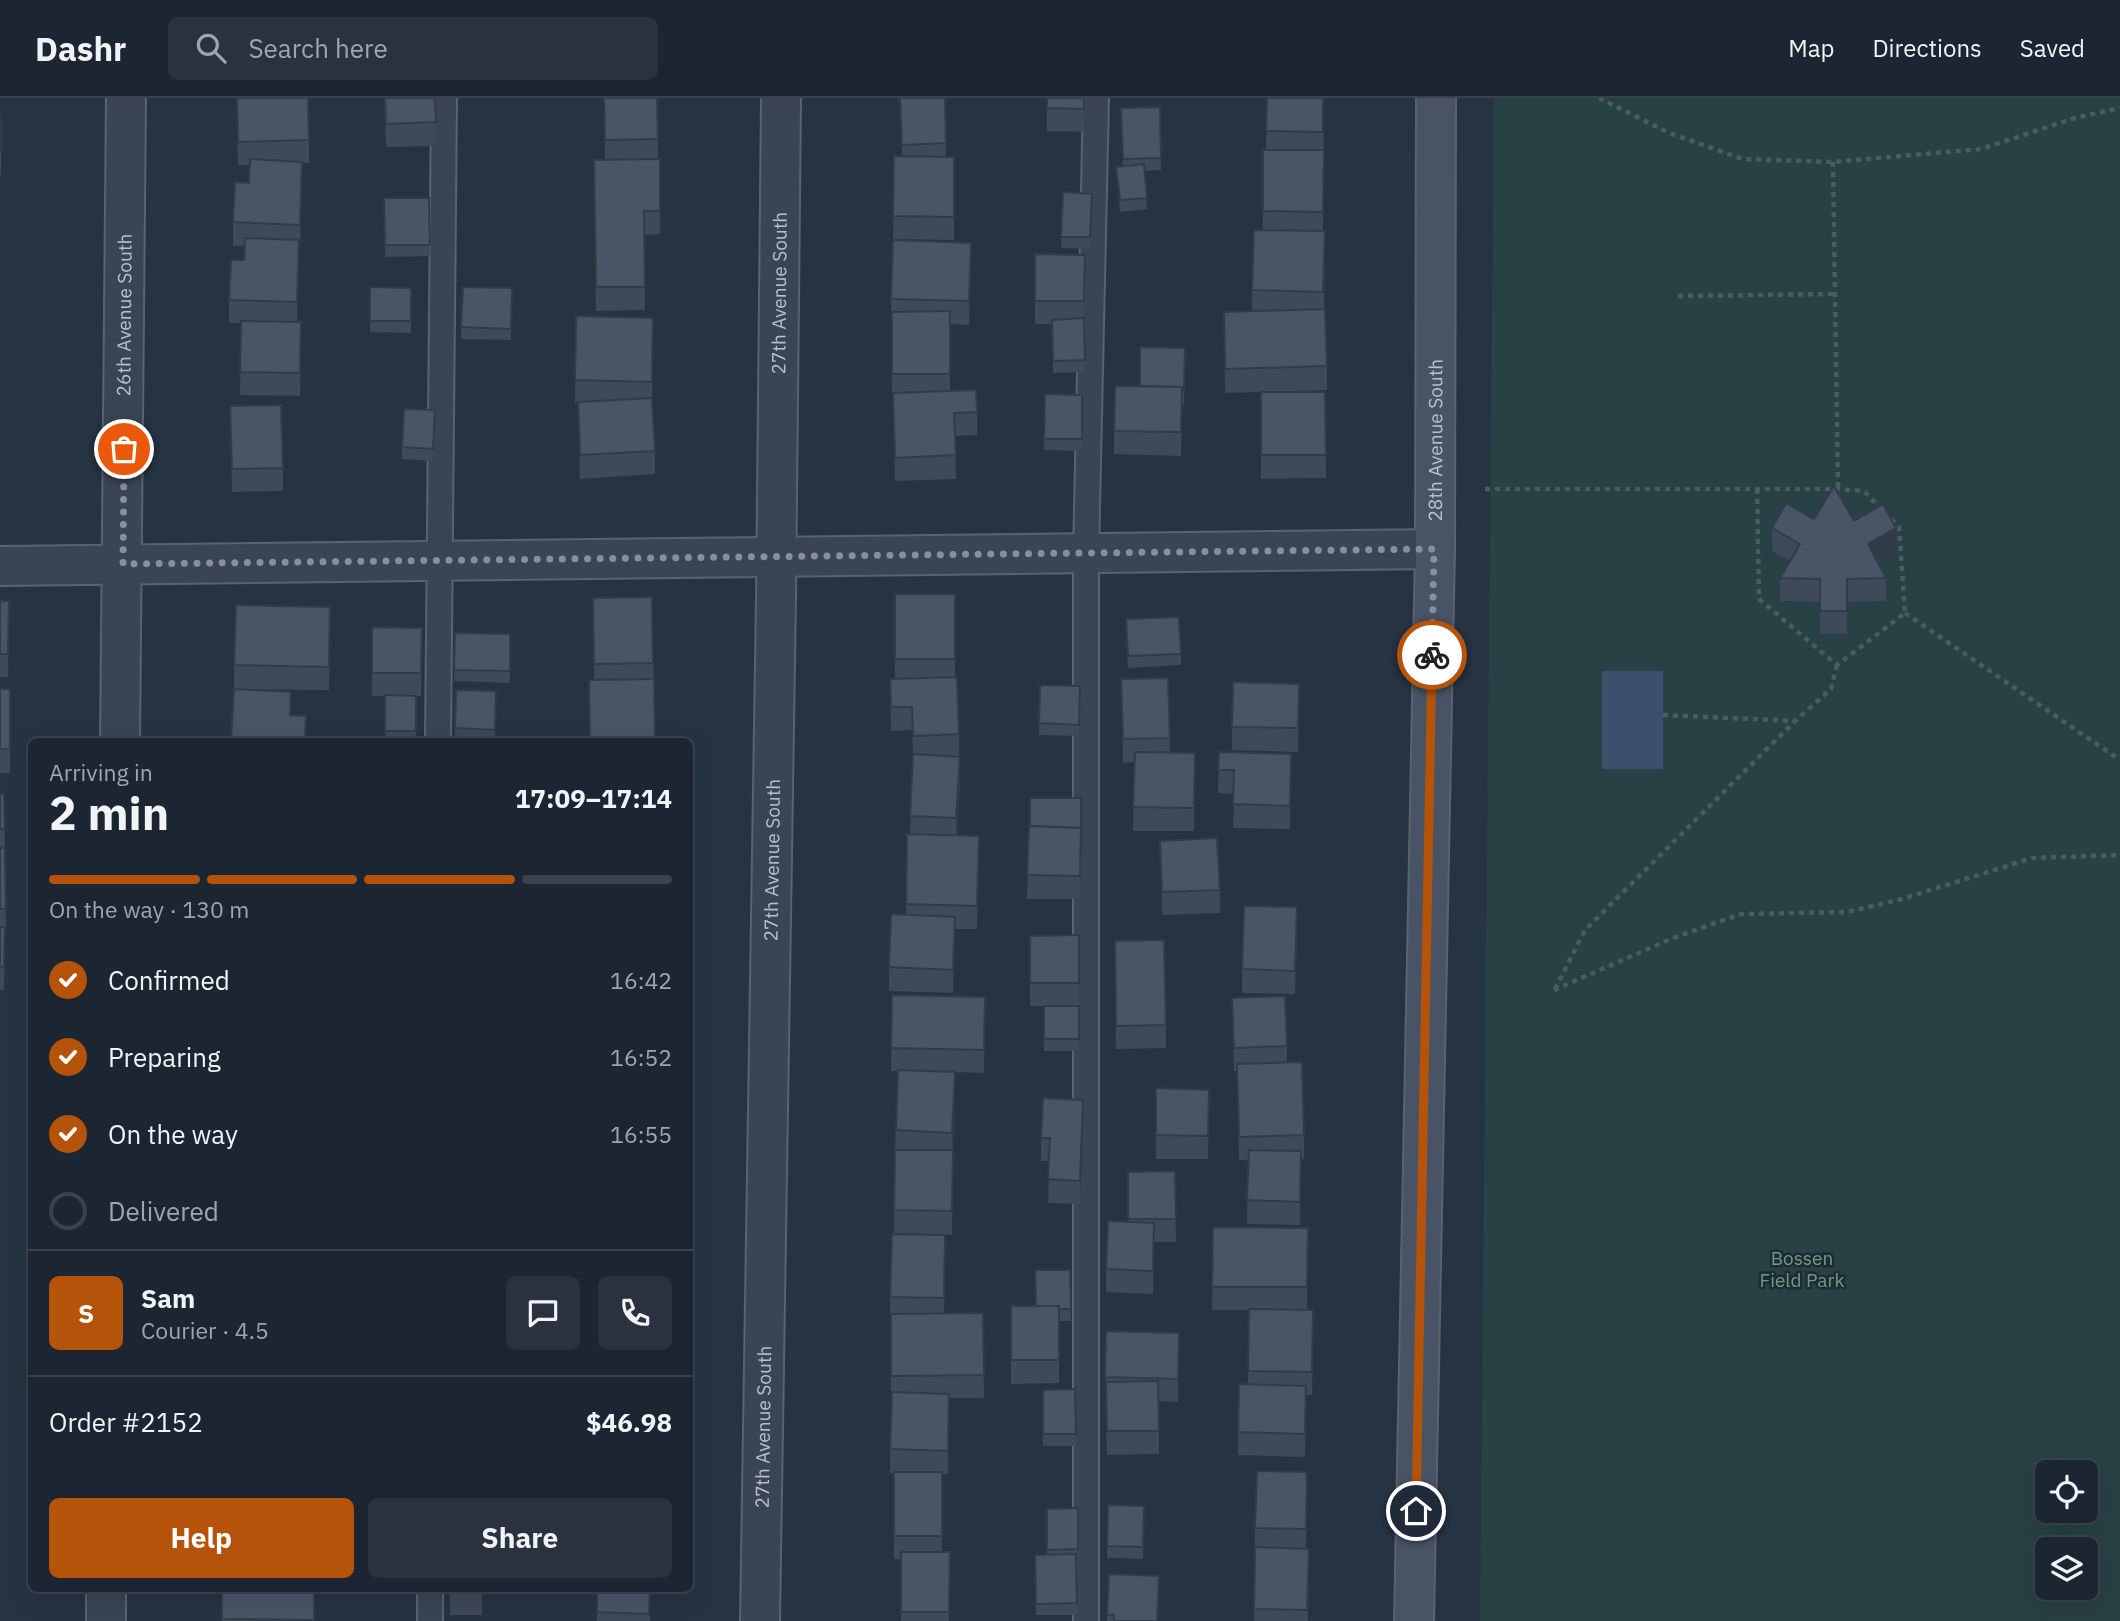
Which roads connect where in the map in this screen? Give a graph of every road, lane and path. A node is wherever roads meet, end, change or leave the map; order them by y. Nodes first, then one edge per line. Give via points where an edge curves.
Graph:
1 (127, 98) edge
2 (444, 98) edge
3 (781, 98) edge
4 (1096, 98) edge
5 (1436, 98) edge
6 (1599, 98) edge
7 (2120, 108) edge
8 (1833, 162) junction
9 (1835, 294) junction
10 (1678, 296) dead end
11 (1485, 489) dead end
12 (1757, 489) junction
13 (1838, 489) junction
14 (1434, 549) junction
15 (1086, 553) junction
16 (777, 557) junction
17 (440, 561) junction
18 (123, 564) junction
19 (0, 566) edge
20 (1905, 613) junction
21 (1837, 666) junction
22 (1663, 715) dead end
23 (1795, 720) junction
24 (120, 738) edge
25 (438, 738) edge
26 (2120, 761) edge
27 (2120, 855) edge
28 (106, 1592) edge
29 (430, 1592) edge
30 (106, 1621) edge
31 (430, 1621) edge
32 (760, 1621) edge
33 (1086, 1621) edge
34 (1414, 1621) edge

1 - 18 street, 26th Avenue South
2 - 17 lane
3 - 16 street, 27th Avenue South
4 - 15 lane
5 - 14 street, 28th Avenue South
6 - 8 path via 1669,133 1743,159
7 - 8 path via 1981,149
8 - 9 path
9 - 10 path
9 - 13 path
11 - 12 path
12 - 13 path
12 - 21 path via 1759,599
13 - 20 path via 1864,491 1899,527
14 - 15 street
14 - 34 street, 28th Avenue South
15 - 16 street
15 - 33 lane
16 - 17 street
16 - 32 street, 27th Avenue South
17 - 18 street
17 - 25 lane
18 - 19 street
18 - 24 street, 26th Avenue South
20 - 21 path
20 - 26 path
21 - 23 path via 1831,689
22 - 23 path
23 - 27 path via 1585,930 1554,990 1741,914 1847,912 2032,858
28 - 30 street
29 - 31 lane

